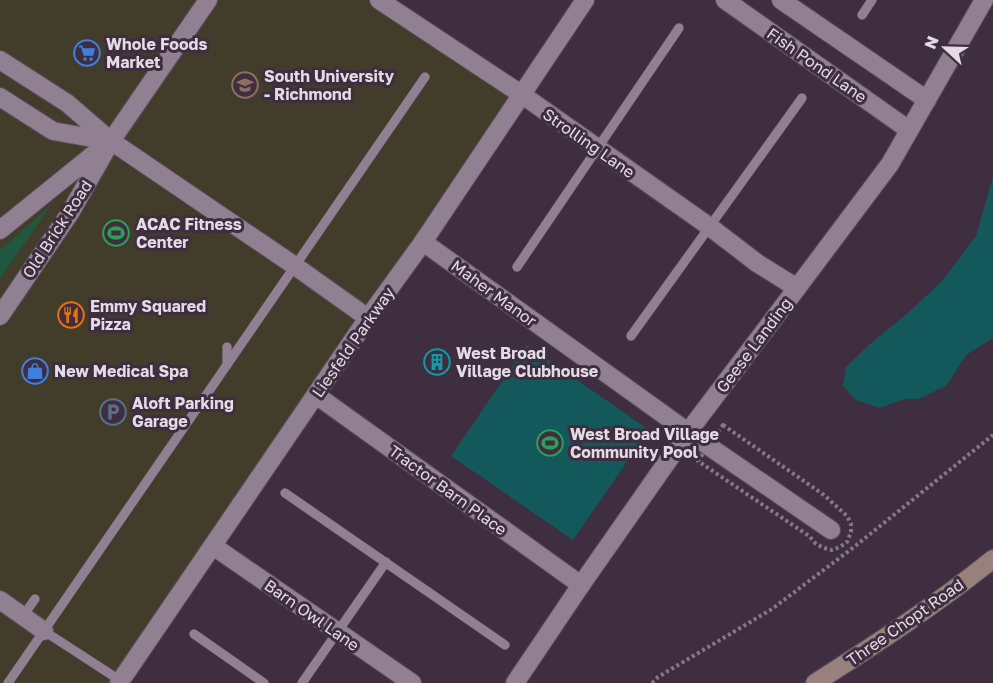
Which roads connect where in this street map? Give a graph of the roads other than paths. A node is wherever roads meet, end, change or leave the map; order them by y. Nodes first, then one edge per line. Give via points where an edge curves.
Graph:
1 (208, 0) edge
2 (585, 0) edge
3 (725, 0) edge
4 (781, 0) edge
5 (872, 0) edge
6 (984, 0) edge
7 (385, 2) edge
8 (862, 15) dead end
9 (679, 28) dead end
10 (0, 60) edge
11 (425, 76) dead end
12 (521, 94) junction
13 (0, 97) edge
14 (802, 98) dead end
15 (927, 100) junction
16 (909, 130) junction
17 (111, 141) junction
18 (597, 148) junction
19 (710, 227) junction
20 (0, 230) edge
21 (423, 242) junction
22 (295, 267) junction
23 (517, 267) dead end
24 (797, 288) junction
25 (0, 315) edge
26 (368, 318) junction
27 (631, 336) dead end
28 (227, 347) dead end
29 (227, 365) junction
30 (316, 395) junction
31 (688, 432) junction
32 (285, 493) dead end
33 (831, 530) dead end
34 (213, 546) junction
35 (993, 559) edge
36 (387, 562) junction
37 (581, 585) junction
38 (35, 599) dead end
39 (2, 606) edge
40 (23, 616) junction
41 (44, 631) junction
42 (338, 632) junction
43 (194, 634) dead end
44 (506, 645) dead end
45 (120, 682) edge
46 (8, 683) edge
47 (264, 683) edge
48 (302, 683) edge
49 (412, 683) edge
50 (515, 683) edge
51 (814, 683) edge

1 - 17 street, Old Brick Road
2 - 12 street, Liesfeld Parkway
3 - 16 street, Fish Pond Lane
4 - 15 street, Fish Pond Lane
5 - 8 lane
6 - 15 street, Geese Landing
7 - 12 street, Strolling Lane
9 - 18 lane
10 - 17 street via 68,104
11 - 22 lane
12 - 18 street, Strolling Lane
12 - 21 street, Liesfeld Parkway
13 - 17 street via 53,131
14 - 19 lane
15 - 16 street, Geese Landing
16 - 24 street, Geese Landing via 890,164
17 - 20 street, Old Brick Road
17 - 22 street
17 - 25 street, Old Brick Road via 70,213
18 - 19 street, Strolling Lane
18 - 23 lane
19 - 24 street, Strolling Lane
19 - 27 lane
21 - 26 street, Liesfeld Parkway
21 - 31 street, Maher Manor
22 - 26 street
22 - 29 lane
24 - 31 street, Geese Landing
26 - 30 street, Liesfeld Parkway
28 - 29 lane
29 - 41 lane
30 - 34 street, Liesfeld Parkway
30 - 37 street, Tractor Barn Place
31 - 33 street, Maher Manor
31 - 37 street, Geese Landing
32 - 36 lane
34 - 42 street, Barn Owl Lane
34 - 45 street, Liesfeld Parkway
35 - 51 main road, Three Chopt Road via 940,600
36 - 42 lane
36 - 44 lane
37 - 50 street, Geese Landing
38 - 40 lane
39 - 40 street
40 - 41 street
41 - 45 lane
41 - 46 lane
42 - 48 lane
42 - 49 street, Barn Owl Lane
43 - 47 lane

